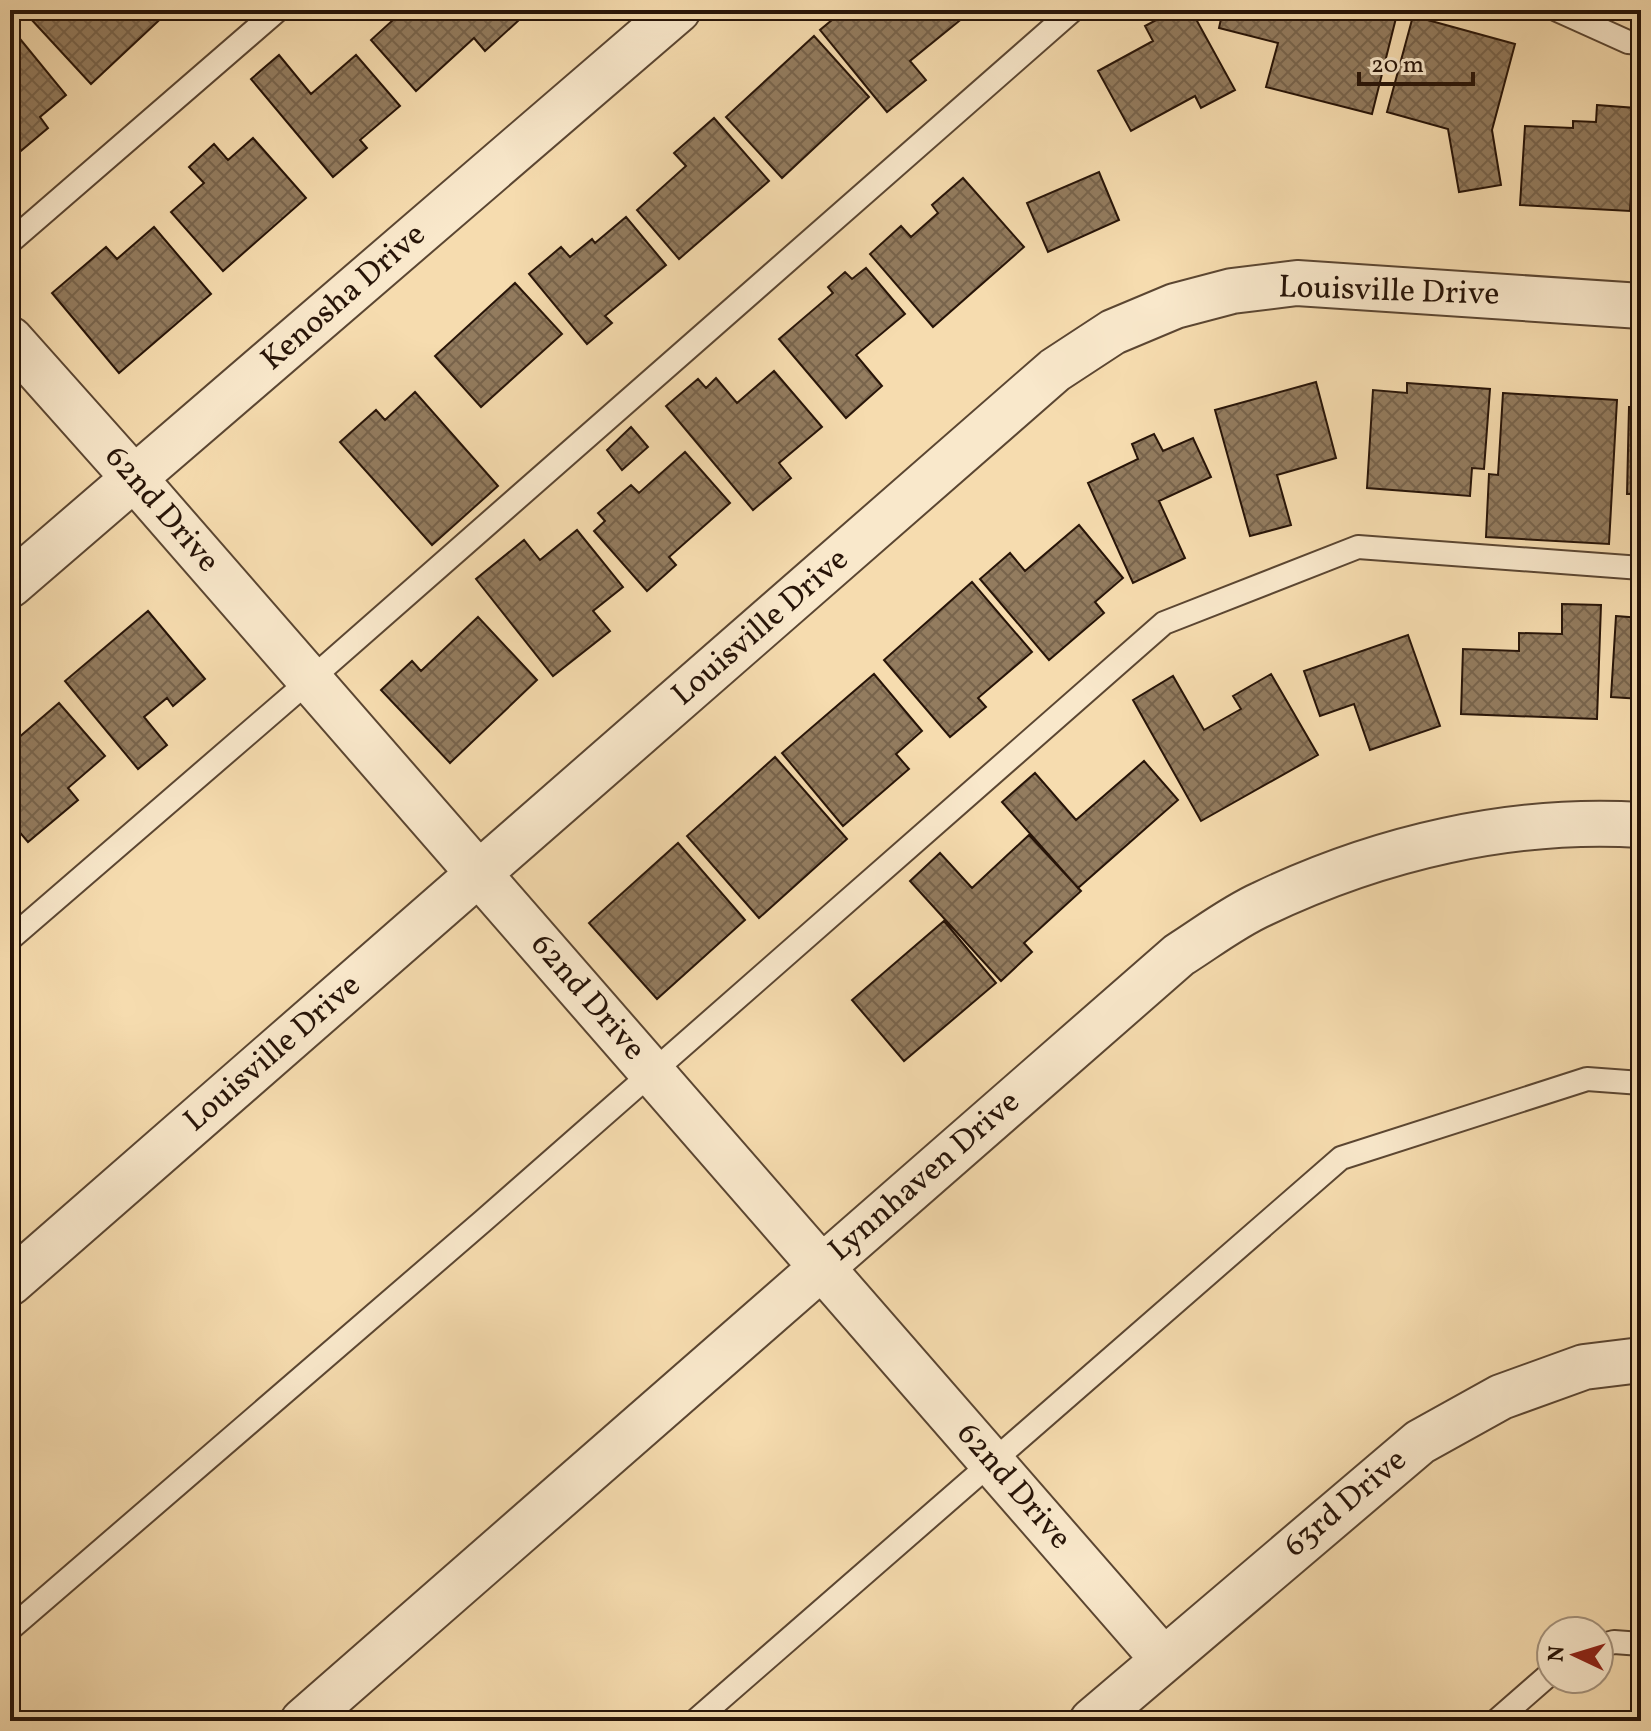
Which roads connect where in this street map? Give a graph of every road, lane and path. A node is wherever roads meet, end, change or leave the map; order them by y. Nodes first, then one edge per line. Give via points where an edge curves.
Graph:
1 (278, 10) edge
2 (678, 10) edge
3 (1073, 10) edge
4 (1557, 10) edge
5 (1641, 43) edge
6 (10, 242) edge
7 (1641, 306) edge
8 (10, 339) edge
9 (134, 478) junction
10 (1641, 568) edge
11 (10, 585) edge
12 (310, 680) junction
13 (1641, 825) edge
14 (480, 875) junction
15 (10, 939) edge
16 (651, 1071) junction
17 (1641, 1083) edge
18 (822, 1267) junction
19 (10, 1283) edge
20 (1641, 1360) edge
21 (991, 1462) junction
22 (10, 1629) edge
23 (1615, 1642) edge
24 (1641, 1644) edge
25 (1163, 1659) junction
26 (1535, 1687) edge
27 (303, 1721) edge
28 (695, 1721) edge
29 (1092, 1721) edge
30 (1496, 1721) edge

1 - 6 lane
2 - 9 street, Kenosha Drive
3 - 12 lane
4 - 5 lane
7 - 14 street, Louisville Drive via 1297,283 1232,291 1175,306 1113,332 1055,370
8 - 9 street, 62nd Drive
9 - 11 street, Kenosha Drive
9 - 12 street, 62nd Drive
10 - 16 lane via 1358,547 1164,623
12 - 14 street, 62nd Drive
12 - 15 lane
13 - 18 street, Lynnhaven Drive via 1522,828 1437,841 1346,869 1260,904 1179,955
14 - 16 street, 62nd Drive
14 - 19 street, Louisville Drive
16 - 18 street, 62nd Drive
16 - 22 lane
17 - 21 lane via 1587,1079 1341,1158
18 - 21 street, 62nd Drive
18 - 27 street, Lynnhaven Drive
20 - 25 street, 63rd Drive via 1584,1367 1501,1397 1420,1442
21 - 25 street, 62nd Drive
21 - 28 lane
23 - 24 lane
25 - 29 street, 63rd Drive
26 - 30 lane

